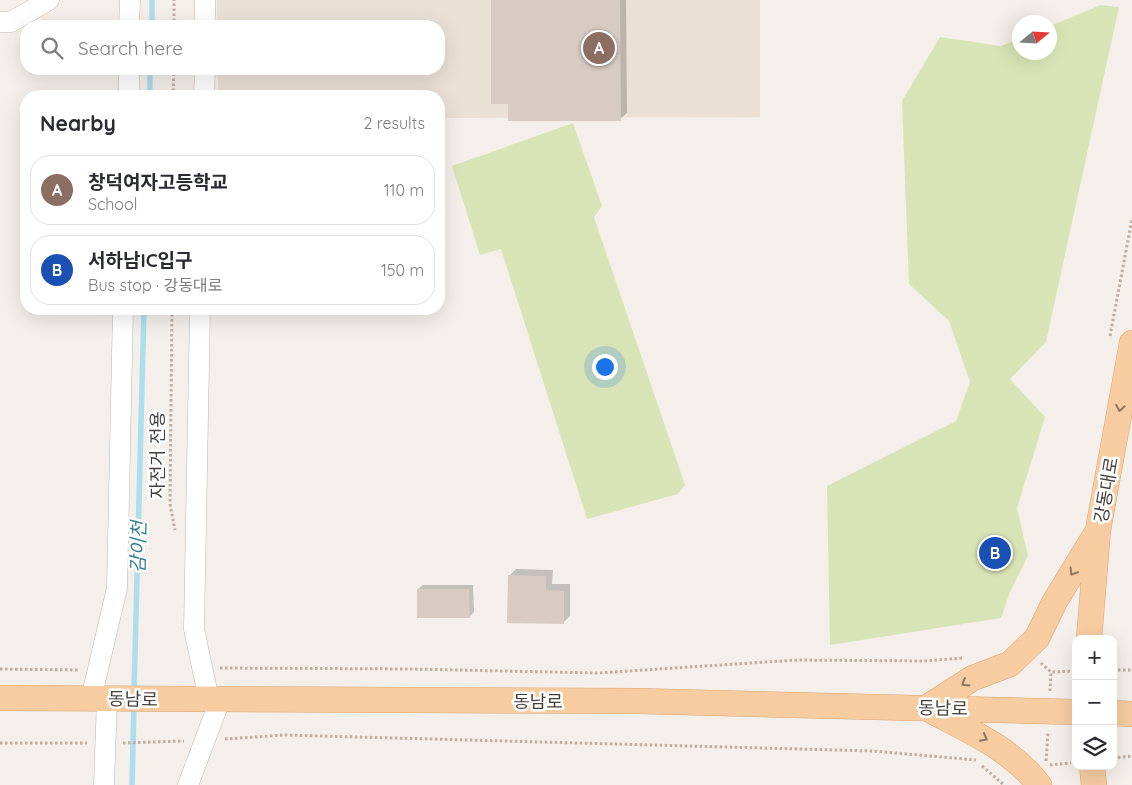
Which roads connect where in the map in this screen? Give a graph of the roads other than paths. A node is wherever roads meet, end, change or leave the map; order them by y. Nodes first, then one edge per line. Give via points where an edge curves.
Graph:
1 (49, 0) edge
2 (130, 0) edge
3 (205, 0) edge
4 (130, 20) edge
5 (205, 20) edge
6 (0, 22) edge
7 (129, 75) edge
8 (205, 75) edge
9 (129, 90) edge
10 (204, 90) edge
11 (123, 315) edge
12 (200, 315) edge
13 (1120, 344) edge
14 (1098, 530) junction
15 (1089, 635) edge
16 (0, 698) edge
17 (107, 699) junction
18 (210, 700) junction
19 (926, 708) junction
20 (1072, 712) edge
21 (1117, 713) edge
22 (1132, 714) edge
23 (1092, 770) edge
24 (1042, 775) edge
25 (104, 785) edge
26 (188, 785) edge
27 (1094, 785) edge

1 - 6 street via 11,22
2 - 4 street
3 - 5 street
7 - 9 street
8 - 10 street
11 - 17 street via 117,588 98,670
12 - 18 street via 194,629
13 -> 14 main road, 강동대로
14 - 15 main road, 강동대로
14 -> 19 main road via 1055,600 1037,638 1010,664 973,678
16 - 17 main road, 동남로
17 - 18 main road, 동남로
17 - 25 street via 111,743
18 - 19 main road, 동남로 via 637,701
18 - 26 street
19 - 20 main road, 동남로
19 -> 24 main road via 992,742 1028,770
21 - 22 main road
23 - 27 main road

